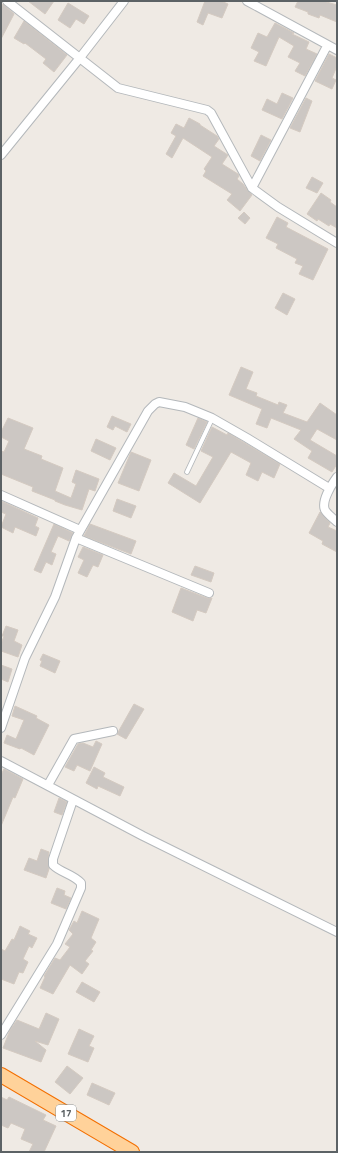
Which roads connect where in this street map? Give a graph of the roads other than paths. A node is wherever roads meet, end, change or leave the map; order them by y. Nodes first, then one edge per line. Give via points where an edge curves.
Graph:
1 (7, 1) edge
2 (124, 1) edge
3 (247, 1) edge
4 (327, 46) junction
5 (337, 50) edge
6 (79, 59) junction
7 (1, 155) edge
8 (252, 188) junction
9 (337, 243) edge
10 (212, 418) junction
11 (188, 472) dead end
12 (337, 477) edge
13 (329, 488) junction
14 (1, 495) edge
15 (337, 522) edge
16 (78, 534) junction
17 (209, 593) dead end
18 (1, 728) edge
19 (113, 731) dead end
20 (1, 761) edge
21 (48, 785) junction
22 (73, 800) junction
23 (337, 932) edge
24 (1, 1035) edge
25 (1, 1074) edge
26 (132, 1152) edge

1 - 6 street
2 - 6 street
3 - 4 street
4 - 5 street
4 - 8 street
6 - 7 street
6 - 8 street via 118,88 207,110
8 - 9 street via 278,208
10 - 11 lane
10 - 13 street
10 - 16 street via 185,406 163,401 155,404 148,411
12 - 13 street
13 - 15 street via 325,509
14 - 16 street
16 - 17 street
16 - 18 street via 55,597 25,658
19 - 21 street via 74,739
20 - 21 street
21 - 22 street
22 - 23 street
22 - 24 street via 53,865 76,878 82,888 57,944
25 - 26 highway, 17

